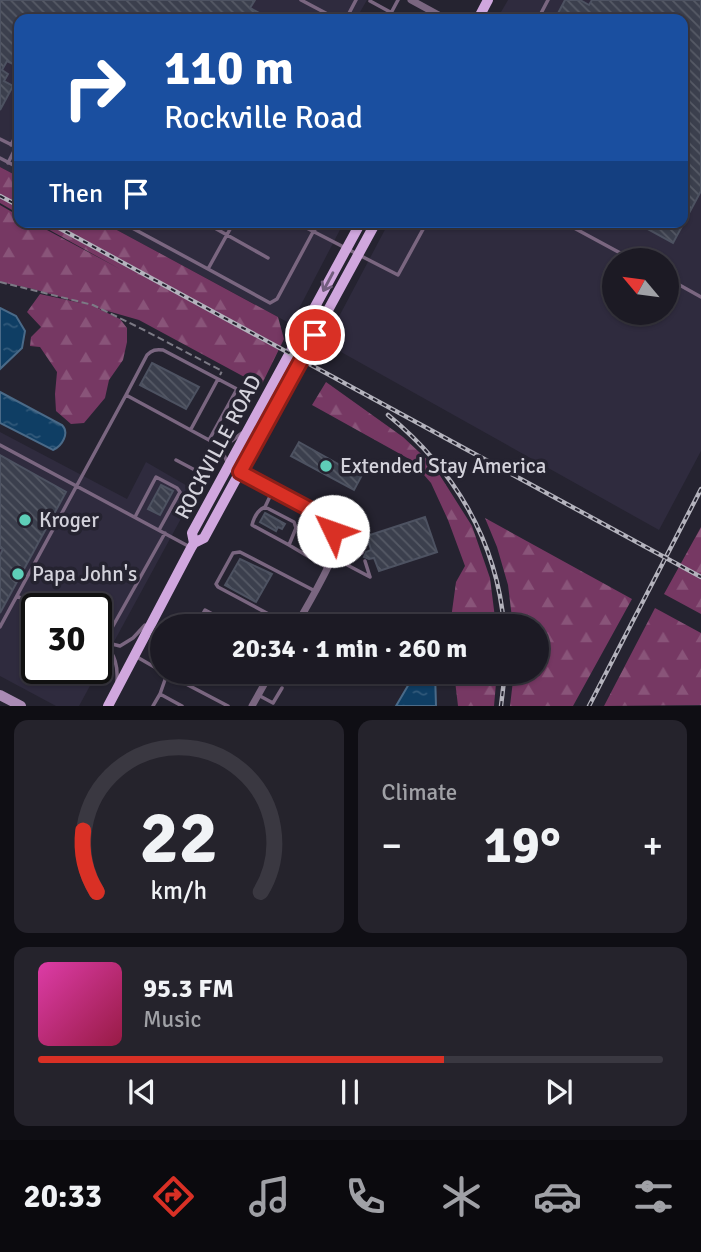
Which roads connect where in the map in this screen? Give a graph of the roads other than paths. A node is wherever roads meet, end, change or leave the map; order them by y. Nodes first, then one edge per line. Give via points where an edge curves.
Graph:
1 (300, 0) edge
2 (398, 0) edge
3 (411, 0) edge
4 (370, 1) edge
5 (391, 13) joint
6 (327, 14) edge
7 (437, 14) edge
8 (0, 139) edge
9 (14, 139) edge
10 (11, 145) junction
11 (14, 146) edge
12 (14, 151) edge
13 (0, 158) edge
14 (8, 163) junction
15 (14, 166) edge
16 (132, 228) edge
17 (215, 228) edge
18 (231, 228) edge
19 (306, 228) edge
20 (316, 228) edge
21 (358, 228) edge
22 (373, 228) edge
23 (424, 228) edge
24 (574, 228) edge
25 (313, 232) junction
26 (227, 235) junction
27 (611, 248) edge
28 (346, 249) junction
29 (358, 255) junction
30 (268, 258) dead end
31 (208, 269) junction
32 (679, 285) edge
33 (701, 297) edge
34 (218, 379) junction
35 (126, 395) junction
36 (250, 426) junction
37 (191, 429) junction
38 (209, 440) junction
39 (0, 444) edge
40 (220, 446) junction
41 (176, 460) dead end
42 (229, 466) junction
43 (193, 470) dead end
44 (240, 472) junction
45 (76, 485) junction
46 (273, 490) junction
47 (265, 506) junction
48 (135, 517) junction
49 (159, 530) junction
50 (165, 533) junction
51 (193, 545) junction
52 (289, 545) junction
53 (362, 553) dead end
54 (332, 557) junction
55 (365, 561) dead end
56 (345, 564) junction
57 (327, 568) junction
58 (315, 592) junction
59 (17, 596) junction
60 (21, 598) edge
61 (157, 614) edge
62 (270, 614) edge
63 (301, 614) edge
64 (150, 621) edge
65 (0, 627) edge
66 (150, 627) edge
67 (112, 628) edge
68 (112, 644) edge
69 (112, 651) edge
70 (135, 656) junction
71 (150, 665) edge
72 (162, 684) edge
73 (185, 684) edge
74 (264, 684) edge
75 (282, 688) dead end
76 (117, 690) junction
77 (160, 694) junction
78 (0, 695) edge
79 (258, 695) junction
80 (273, 705) edge
81 (21, 706) edge
82 (108, 706) edge
83 (153, 706) edge
84 (183, 706) edge
85 (228, 706) edge
86 (252, 706) edge

1 - 6 lane
2 - 5 lane
3 - 7 street
4 - 5 lane
8 - 10 lane
9 - 10 lane
10 - 11 lane
12 - 14 lane
13 - 14 lane
14 - 15 lane
16 - 31 lane
17 - 26 lane
18 - 26 lane
19 - 25 lane
20 - 25 lane
21 - 28 main road, ROCKVILLE ROAD
22 - 29 main road, ROCKVILLE ROAD
23 - 29 lane via 398,275
24 - 27 lane
25 - 28 lane
25 - 31 lane via 271,303
26 - 30 lane
26 - 31 lane
28 - 29 lane
28 -> 36 main road, ROCKVILLE ROAD
29 - 44 main road, ROCKVILLE ROAD
32 - 33 lane
34 - 35 lane via 154,349
34 - 37 lane
34 - 38 lane via 237,389
35 - 37 lane
35 - 45 lane
36 - 40 lane
36 - 42 main road, ROCKVILLE ROAD
37 - 38 lane
38 - 40 lane
39 - 45 lane
40 - 42 lane
41 - 43 lane
42 - 44 street
42 - 51 main road, ROCKVILLE ROAD via 192,533
44 - 46 street
44 - 51 main road, ROCKVILLE ROAD via 204,538
45 - 48 lane
45 - 59 lane
46 - 47 lane
46 - 54 street via 327,521 336,545
47 - 52 lane via 294,522
47 - 52 lane via 252,525
48 - 49 lane
48 - 49 lane via 156,477 177,488 180,492
49 - 50 lane
50 - 51 lane
50 - 67 lane
51 - 61 main road, ROCKVILLE ROAD
52 - 57 lane
53 - 56 lane via 357,537 351,539
54 - 56 lane
54 - 57 street
55 - 56 lane via 370,577
57 - 58 street
58 - 62 lane via 240,552 233,553 216,584
58 - 63 street
59 - 60 lane
59 - 65 lane
64 - 68 lane via 120,646
66 - 70 main road, ROCKVILLE ROAD
69 - 76 lane via 118,670
70 - 71 lane
70 - 76 main road, ROCKVILLE ROAD
72 - 77 lane
73 - 85 lane
74 - 79 street
75 - 80 lane
76 - 82 main road, ROCKVILLE ROAD
77 - 83 lane
77 - 84 lane
78 - 81 main road
79 - 80 lane
79 - 86 street

